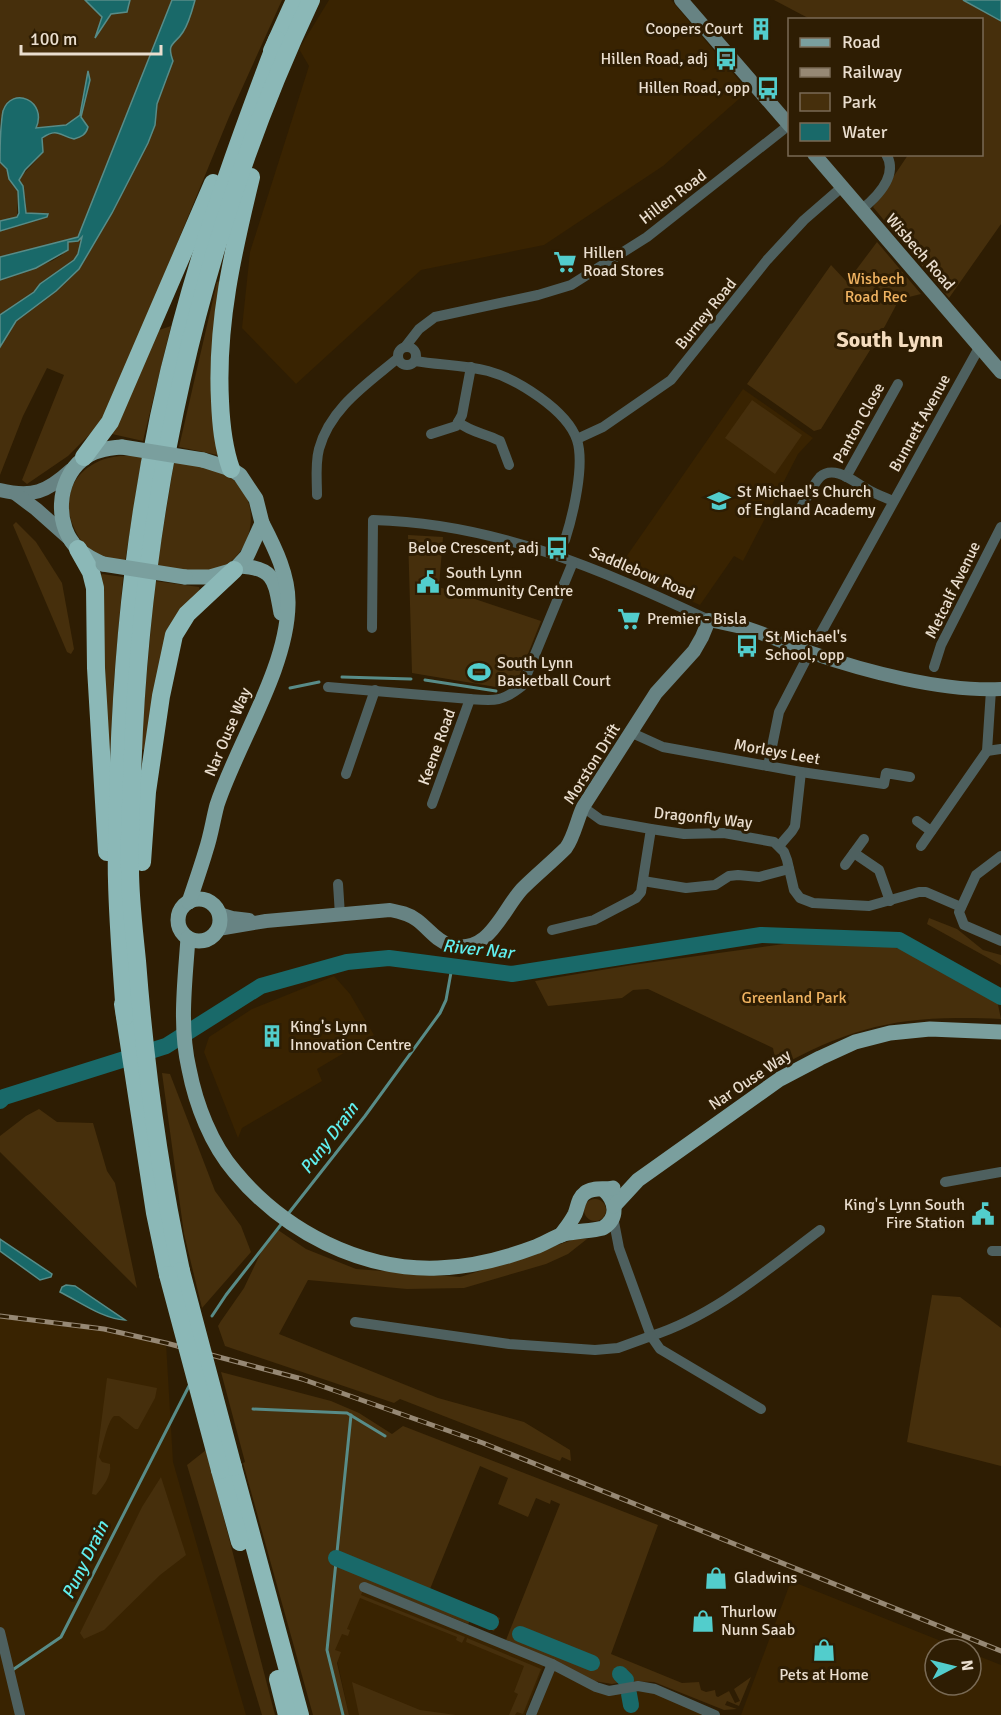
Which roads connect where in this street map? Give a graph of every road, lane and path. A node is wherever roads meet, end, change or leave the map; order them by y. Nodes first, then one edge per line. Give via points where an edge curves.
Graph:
1 (295, 0) edge
2 (311, 0) edge
3 (681, 0) edge
4 (283, 43) junction
5 (788, 124) edge
6 (788, 126) edge
7 (816, 156) edge
8 (887, 156) edge
9 (842, 187) junction
10 (861, 210) junction
11 (980, 346) junction
12 (405, 347) junction
13 (398, 358) junction
14 (415, 361) junction
15 (471, 367) junction
16 (1001, 372) edge
17 (898, 384) dead end
18 (458, 422) junction
19 (431, 434) dead end
20 (577, 439) junction
21 (79, 462) junction
22 (509, 465) dead end
23 (231, 469) junction
24 (846, 477) junction
25 (313, 489) dead end
26 (8, 492) edge
27 (893, 501) junction
28 (800, 509) dead end
29 (262, 523) junction
30 (1001, 527) edge
31 (565, 540) dead end
32 (76, 546) junction
33 (573, 562) junction
34 (237, 568) junction
35 (709, 620) junction
36 (284, 628) junction
37 (372, 628) dead end
38 (814, 646) junction
39 (934, 667) dead end
40 (328, 687) dead end
41 (996, 689) edge
42 (375, 690) junction
43 (470, 699) junction
44 (632, 733) junction
45 (1001, 749) edge
46 (987, 751) junction
47 (768, 766) junction
48 (801, 772) junction
49 (346, 774) dead end
50 (910, 777) dead end
51 (432, 804) dead end
52 (583, 807) junction
53 (917, 821) dead end
54 (651, 829) junction
55 (931, 831) junction
56 (864, 839) dead end
57 (779, 846) junction
58 (921, 846) dead end
59 (206, 850) junction
60 (854, 853) junction
61 (1001, 856) edge
62 (845, 865) dead end
63 (789, 869) junction
64 (643, 881) junction
65 (338, 884) dead end
66 (207, 901) junction
67 (891, 901) junction
68 (189, 902) junction
69 (962, 907) junction
70 (340, 915) junction
71 (214, 928) junction
72 (552, 930) dead end
73 (188, 938) junction
74 (1001, 941) edge
75 (185, 976) junction
76 (139, 992) junction
77 (125, 1016) junction
78 (1001, 1032) edge
79 (144, 1101) junction
80 (1001, 1172) edge
81 (638, 1180) junction
82 (945, 1182) dead end
83 (604, 1190) junction
84 (576, 1212) junction
85 (614, 1212) junction
86 (591, 1229) junction
87 (820, 1230) dead end
88 (561, 1235) junction
89 (619, 1248) junction
90 (355, 1322) dead end
91 (651, 1336) junction
92 (761, 1409) dead end
93 (226, 1468) junction
94 (364, 1587) dead end
95 (0, 1632) edge
96 (552, 1664) junction
97 (20, 1715) edge
98 (287, 1715) edge
99 (300, 1715) edge
100 (531, 1715) edge
101 (716, 1715) edge

1 - 4 highway
2 - 4 highway
3 - 5 street
4 - 21 highway via 193,227 110,422
4 - 23 highway via 223,309 221,421
4 - 76 highway via 190,344 160,488 141,630 133,749 130,870
4 - 77 highway via 225,179 207,232 180,327 135,561 119,748 117,881
6 - 12 street, Hillen Road via 647,237 571,285 435,317
7 - 9 street, Wisbech Road
8 - 10 street via 890,174 874,199
9 - 10 street, Wisbech Road
9 - 20 street, Burney Road via 767,260 671,380 603,427
10 - 11 street, Wisbech Road
11 - 16 street, Wisbech Road
11 - 27 street, Bunnett Avenue
12 - 13 street, Hillen Road
12 - 14 street via 414,349
13 - 14 street via 407,365
13 - 25 street, Hillen Road via 336,413 320,448
14 - 15 street
15 - 18 street
15 - 20 street via 521,385 548,403
17 - 24 street, Panton Close
18 - 19 street
18 - 22 street via 500,441
20 - 31 street via 578,477
21 - 23 main road, bridge via 109,448 122,447 202,460
21 - 26 street via 38,493
21 - 32 main road via 66,482 61,504 63,520
23 - 29 main road via 250,488
24 - 27 street, Panton Close
24 - 28 street, Panton Close via 837,473 821,476
26 - 32 street via 36,509
27 - 38 street, Bunnett Avenue
29 - 34 main road
29 - 36 main road, Nar Ouse Way via 285,580 288,608
30 - 39 street, Metcalf Avenue via 941,645
32 - 34 main road, bridge via 103,564 184,577 210,577
32 - 77 highway via 95,588 101,774 112,923
33 - 35 street, Saddlebow Road
33 - 37 street, Saddlebow Road via 476,531 441,524 373,520
33 - 43 street via 522,686 508,698
34 - 36 main road, Nar Ouse Way via 258,568 272,578
34 - 76 highway via 187,614 174,635 168,660 147,792 139,892
35 - 38 street, Saddlebow Road
35 - 44 street, Morston Drift via 694,651 656,693
36 - 59 main road, Nar Ouse Way via 272,674 217,806
38 - 41 street, Saddlebow Road via 876,671 933,684
38 - 47 street, Bunnett Avenue via 779,712
40 - 42 street
41 - 46 street
42 - 43 street
42 - 49 street
43 - 51 street, Keene Road
44 - 47 street, Morleys Leet via 663,747
44 - 52 street, Morston Drift
45 - 46 street
46 - 55 street
47 - 48 street, Morleys Leet
48 - 50 street, Morleys Leet via 884,784 886,772
48 - 57 street via 795,826
52 - 54 street, Dragonfly Way via 601,820
52 - 70 street, Morston Drift via 571,842 522,890 481,941 466,946 448,944 411,916 390,910
53 - 55 street
54 - 57 street, Dragonfly Way via 684,834 724,833 768,840
54 - 64 street
55 - 58 street
56 - 60 street
57 - 63 street
59 - 66 main road, Nar Ouse Way
59 - 68 main road, Nar Ouse Way
60 - 62 street
60 - 67 street via 879,870
61 - 69 street via 978,872
63 - 64 street via 759,877 738,874 715,885 686,888
63 - 67 street via 794,890 805,901 869,906
64 - 72 street via 641,892 630,902 594,920
65 - 70 street
66 - 68 main road
66 - 71 main road via 213,905
67 - 69 street via 926,892
68 - 73 main road via 178,919 180,930
69 - 74 street via 960,917 964,925
70 - 71 street, Morston Drift via 266,921 232,918
71 - 73 main road via 197,941
71 - 75 main road, Nar Ouse Way
73 - 75 main road, Nar Ouse Way
75 - 88 main road, Nar Ouse Way via 188,1069 197,1101 220,1151 264,1201 303,1231 360,1257 429,1268 487,1263
76 - 79 highway
77 - 79 highway
78 - 81 main road, Nar Ouse Way via 930,1029 855,1042 780,1079
79 - 93 highway, bridge via 168,1208 175,1273
80 - 82 street
81 - 83 main road, Nar Ouse Way
81 - 85 main road, Nar Ouse Way
83 - 84 main road, Nar Ouse Way via 585,1193
83 - 85 main road via 611,1197
84 - 86 main road via 580,1222
84 - 88 main road, Nar Ouse Way
85 - 86 main road, Nar Ouse Way via 609,1224
85 - 89 street
86 - 88 main road, Nar Ouse Way
86 - 89 street
87 - 91 street via 691,1321
89 - 91 street
90 - 91 street via 509,1344 595,1350 618,1348
91 - 92 street via 660,1349
93 - 98 highway
93 - 99 highway
94 - 96 street
95 - 97 street
96 - 100 street
96 - 101 street via 596,1688 656,1689

